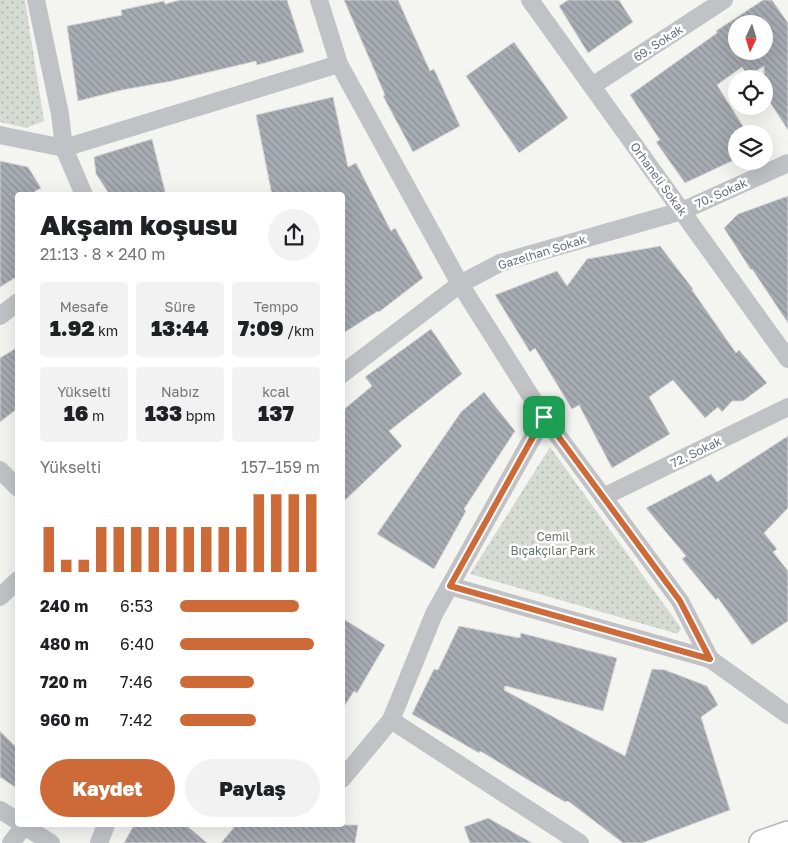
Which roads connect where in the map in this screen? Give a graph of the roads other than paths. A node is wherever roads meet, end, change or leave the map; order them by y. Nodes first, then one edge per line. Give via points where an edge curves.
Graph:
1 (36, 0) edge
2 (318, 0) edge
3 (530, 0) edge
4 (724, 0) edge
5 (339, 64) junction
6 (592, 86) junction
7 (0, 135) edge
8 (64, 148) junction
9 (788, 163) edge
10 (83, 192) edge
11 (682, 211) junction
12 (460, 284) junction
13 (15, 304) edge
14 (0, 316) edge
15 (788, 359) edge
16 (345, 372) edge
17 (788, 408) edge
18 (544, 417) junction
19 (0, 470) edge
20 (15, 485) edge
21 (603, 498) junction
22 (15, 583) edge
23 (450, 586) junction
24 (0, 597) edge
25 (710, 659) junction
26 (788, 715) edge
27 (391, 720) junction
28 (345, 775) edge
29 (0, 810) edge
30 (15, 819) edge
31 (23, 827) edge
32 (27, 827) edge
33 (105, 827) edge
34 (788, 834) edge
35 (11, 843) edge
36 (51, 843) edge
37 (98, 843) edge
38 (580, 843) edge
39 (762, 843) edge

1 - 8 street
2 - 5 street
3 - 6 street, Orhaneli Sokak
4 - 6 street, 69. Sokak
5 - 8 street
5 - 12 street
6 - 11 street, Orhaneli Sokak
7 - 8 street
8 - 10 street
9 - 11 street, 70. Sokak
11 - 12 street, Gazelhan Sokak via 500,263
11 - 15 street, Orhaneli Sokak
12 - 16 street, Gazelhan Sokak
12 - 18 street
13 - 14 street
17 - 21 street, 72. Sokak
18 - 21 street
18 - 23 street
19 - 20 street
21 - 25 street via 680,601
22 - 24 street
23 - 25 street
23 - 27 street via 434,614
25 - 26 street
27 - 28 street
27 - 38 street
29 - 30 street
31 - 35 street
32 - 36 street
33 - 37 street
34 - 39 main road

